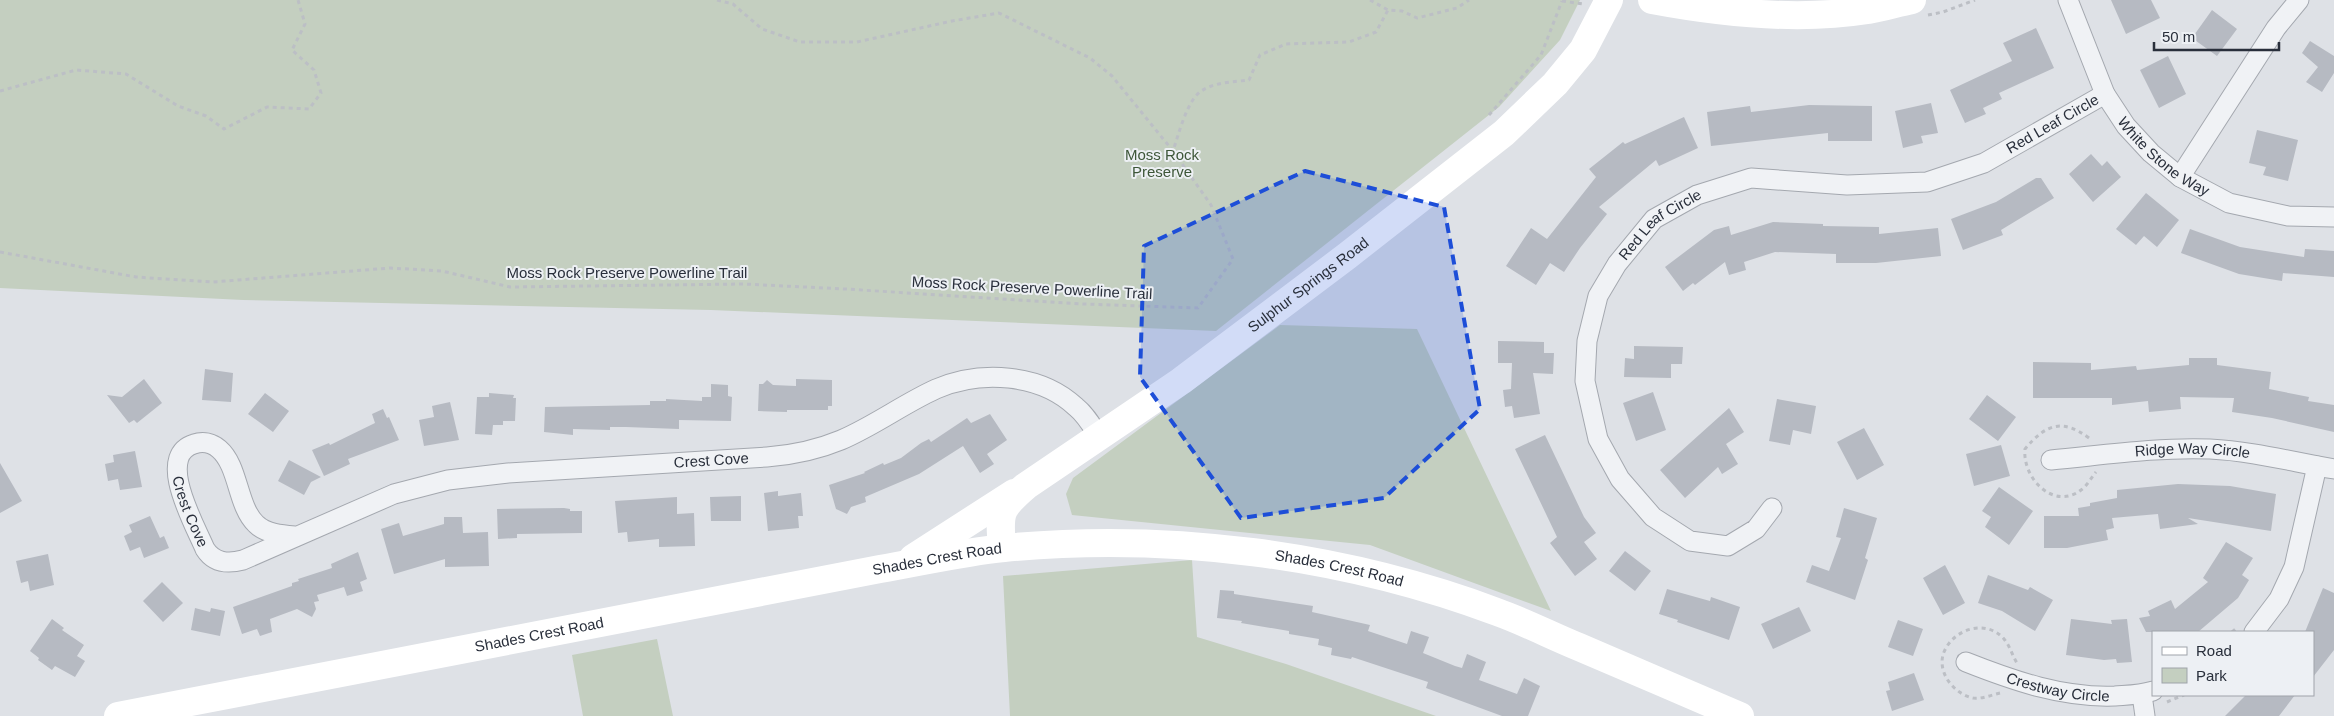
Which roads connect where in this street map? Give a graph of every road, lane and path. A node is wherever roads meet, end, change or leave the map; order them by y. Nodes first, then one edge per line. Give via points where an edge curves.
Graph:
1 (298, 0) edge
2 (717, 0) edge
3 (1370, 0) edge
4 (1469, 0) edge
5 (1609, 0) edge
6 (1652, 0) edge
7 (1912, 0) edge
8 (2068, 0) edge
9 (2298, 0) edge
10 (1562, 1) dead end
11 (1388, 10) junction
12 (0, 91) edge
13 (2105, 94) junction
14 (1483, 121) dead end
15 (1174, 151) junction
16 (2180, 177) junction
17 (2334, 217) edge
18 (0, 252) edge
19 (1099, 437) junction
20 (2091, 440) dead end
21 (2051, 460) dead end
22 (2326, 468) edge
23 (2101, 469) dead end
24 (1026, 486) junction
25 (1772, 508) dead end
26 (296, 536) junction
27 (1002, 548) junction
28 (903, 565) junction
29 (2248, 628) edge
30 (1966, 662) dead end
31 (2168, 696) edge
32 (2152, 697) edge
33 (118, 716) edge
34 (1740, 716) edge
35 (2145, 716) edge

1 - 12 path via 305,24 292,50 314,70 321,93 309,109 268,107 224,129 206,116 178,106 126,74 76,70
2 - 15 path via 733,4 762,30 800,42 857,42 1000,13 1090,58 1112,76
3 - 11 path
4 - 11 path via 1457,8 1417,18 1402,11
5 - 19 street, Sulphur Springs Road via 1583,50 1556,84 1504,133 1254,327
6 - 7 street via 1696,9 1784,16 1867,10
8 - 13 street, White Stone Way
9 - 16 street via 2276,28
10 - 14 path via 1541,56
11 - 15 path via 1376,32 1349,42 1286,44 1260,55 1249,80 1219,84 1199,92 1182,120
13 - 16 street, White Stone Way via 2126,126
13 - 25 street, Red Leaf Circle via 1984,163 1927,182 1847,184 1751,178 1697,195 1654,219 1617,264 1598,296 1588,341 1585,382 1598,439 1620,479 1653,517 1690,542 1728,546 1756,529
15 - 18 path, Moss Rock Preserve Powerline Trail via 1211,205 1233,259 1198,308 744,284 510,287 442,272 390,268 212,282 136,277
16 - 17 street, White Stone Way via 2228,203 2288,216
19 - 24 street, Sulphur Springs Road
19 - 26 street, Crest Cove via 1077,407 1048,388 1008,378 978,378 937,389 842,440 803,453 456,479 394,494
20 - 23 path via 2076,429 2054,426 2025,449 2026,468 2038,486 2048,493 2061,495 2081,490
21 - 22 street, Ridge Way Circle via 2166,449 2210,449
22 - 29 street via 2294,567 2280,599
24 - 27 street, Sulphur Springs Road via 1005,503 999,522
24 - 28 street
26 - 26 street, Crest Cove via 274,533 256,524 220,450 200,443 181,453 177,468 179,486 205,549 214,558 226,563 243,560
27 - 28 street, Shades Crest Road
27 - 34 street, Shades Crest Road via 1072,543 1175,544 1295,559 1372,575 1497,612
28 - 33 street, Shades Crest Road
30 - 32 street, Crestway Circle via 2059,693
31 - 32 path
32 - 35 street

